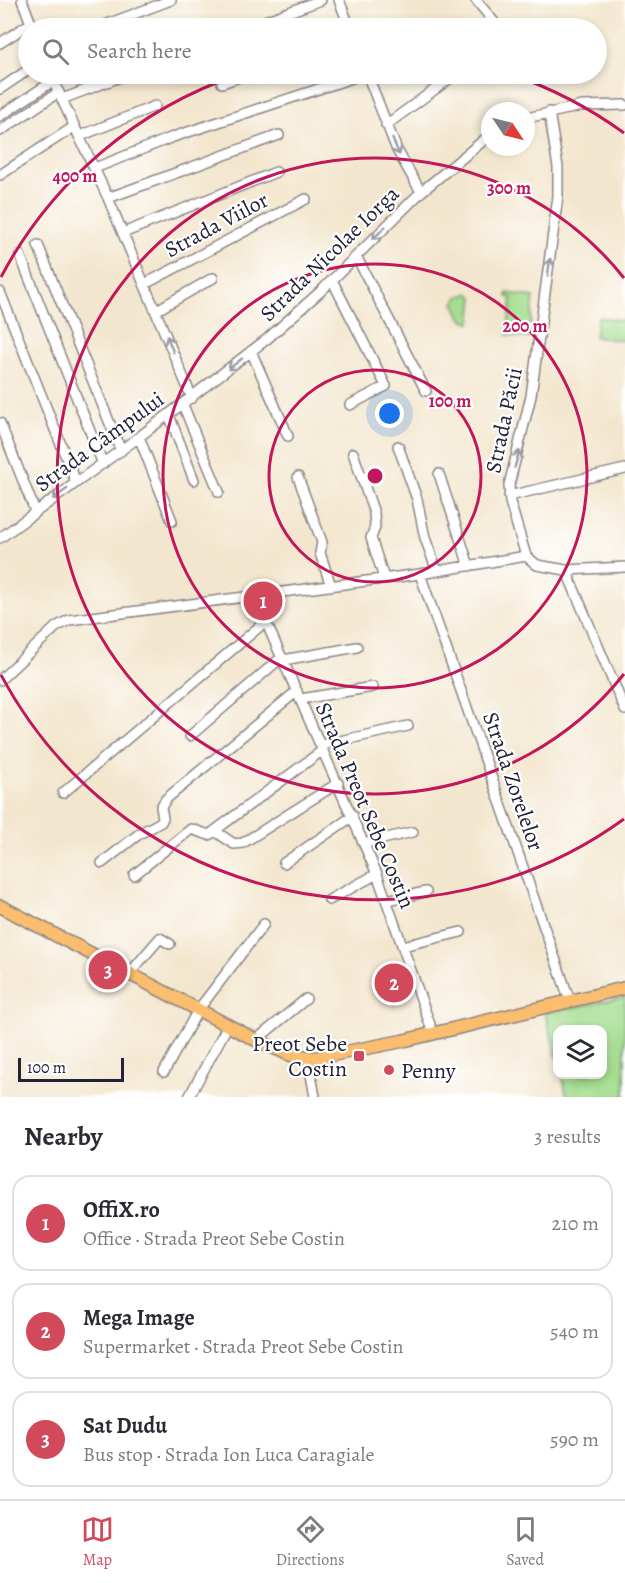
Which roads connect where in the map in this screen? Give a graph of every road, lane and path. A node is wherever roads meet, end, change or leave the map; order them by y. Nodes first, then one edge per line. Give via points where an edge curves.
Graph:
1 (22, 0) edge
2 (171, 0) edge
3 (321, 0) edge
4 (339, 0) edge
5 (476, 0) edge
6 (29, 18) edge
7 (123, 18) edge
8 (273, 18) edge
9 (346, 18) edge
10 (491, 18) edge
11 (18, 33) edge
12 (0, 43) edge
13 (18, 76) edge
14 (43, 84) edge
15 (55, 84) edge
16 (96, 84) edge
17 (335, 84) edge
18 (370, 84) edge
19 (442, 84) edge
20 (0, 88) edge
21 (60, 95) junction
22 (625, 105) edge
23 (155, 106) dead end
24 (549, 112) junction
25 (0, 116) edge
26 (535, 116) edge
27 (386, 125) junction
28 (75, 126) junction
29 (0, 131) edge
30 (279, 135) dead end
31 (80, 136) junction
32 (481, 142) edge
33 (95, 168) junction
34 (276, 172) dead end
35 (0, 175) edge
36 (421, 192) junction
37 (108, 198) junction
38 (306, 199) dead end
39 (123, 233) junction
40 (38, 245) dead end
41 (20, 255) dead end
42 (356, 256) junction
43 (213, 278) dead end
44 (332, 280) junction
45 (145, 284) junction
46 (0, 292) edge
47 (157, 310) junction
48 (251, 351) junction
49 (426, 392) dead end
50 (192, 398) junction
51 (183, 405) junction
52 (350, 405) dead end
53 (169, 416) junction
54 (0, 423) edge
55 (288, 436) dead end
56 (140, 437) junction
57 (398, 446) dead end
58 (121, 451) junction
59 (353, 453) dead end
60 (103, 464) junction
61 (625, 469) edge
62 (439, 474) dead end
63 (298, 477) dead end
64 (194, 480) dead end
65 (76, 483) junction
66 (219, 492) dead end
67 (509, 496) junction
68 (35, 511) junction
69 (172, 521) dead end
70 (0, 538) edge
71 (526, 556) junction
72 (469, 566) junction
73 (625, 567) edge
74 (566, 570) junction
75 (437, 571) junction
76 (420, 574) junction
77 (384, 578) junction
78 (331, 586) junction
79 (255, 597) junction
80 (266, 621) junction
81 (357, 647) dead end
82 (282, 658) junction
83 (0, 680) edge
84 (373, 687) dead end
85 (299, 695) junction
86 (625, 710) edge
87 (408, 726) dead end
88 (190, 736) dead end
89 (322, 747) junction
90 (338, 783) junction
91 (63, 793) dead end
92 (353, 816) junction
93 (215, 831) junction
94 (413, 832) dead end
95 (365, 843) junction
96 (102, 863) dead end
97 (284, 863) dead end
98 (377, 874) junction
99 (134, 875) dead end
100 (426, 892) dead end
101 (329, 900) dead end
102 (387, 900) junction
103 (0, 906) edge
104 (264, 924) dead end
105 (461, 932) dead end
106 (170, 944) dead end
107 (403, 946) junction
108 (129, 974) junction
109 (625, 988) edge
110 (306, 999) dead end
111 (570, 1000) junction
112 (198, 1010) junction
113 (228, 1025) junction
114 (433, 1033) junction
115 (256, 1040) junction
116 (308, 1058) junction
117 (164, 1072) dead end
118 (189, 1097) edge
119 (315, 1097) edge

1 - 6 street
2 - 7 street
3 - 8 street
4 - 9 street
5 - 10 street
11 - 12 street
13 - 20 street
14 - 25 street
15 - 21 street, Strada Viilor
16 - 21 street
17 - 33 street via 173,137
18 - 27 street
19 - 27 street
21 - 28 street, Strada Viilor
21 - 29 street
22 - 24 street
23 - 31 street
24 - 26 street
67 -> 24 street, Strada Păcii via 531,396 558,196 558,167
27 -> 36 street
28 - 31 street, Strada Viilor
28 - 35 street
30 - 37 street
31 - 33 street, Strada Viilor
32 - 36 street, Strada Nicolae Iorga
33 - 37 street, Strada Viilor
34 - 39 street
36 -> 42 street, Strada Nicolae Iorga
37 - 39 street, Strada Viilor
38 - 45 street, Strada Viilor
39 - 45 street, Strada Viilor
40 - 58 street
41 - 60 street
42 - 44 street, Strada Nicolae Iorga
42 - 49 street
43 - 47 street
44 - 48 street, Strada Nicolae Iorga
44 - 52 street via 386,386
45 - 47 street, Strada Viilor
46 - 65 street
50 -> 47 street, Strada Viilor
48 -> 50 street, Strada Nicolae Iorga
48 - 55 street
50 - 51 street, Strada Câmpului
51 - 53 street, Strada Câmpului
51 - 66 street
53 - 56 street, Strada Câmpului
53 - 64 street
54 - 68 street
56 - 58 street, Strada Câmpului
56 - 69 street
57 - 75 street
58 - 60 street, Strada Câmpului
59 - 77 street via 374,513 371,538
60 - 65 street, Strada Câmpului
61 - 67 street
62 - 72 street
63 - 78 street via 322,542 320,553
65 -> 68 street, Strada Câmpului
67 - 71 street, Strada Păcii
68 - 70 street, Strada Câmpului
71 - 72 street
71 - 74 street via 537,565
72 - 75 street
73 - 74 street
74 - 86 street
75 - 76 street
76 - 77 street
76 - 111 street, Strada Zorelelor
77 - 78 street
78 - 79 street
79 - 80 street, Strada Preot Sebe Costin
79 - 83 street via 63,622
80 - 82 street, Strada Preot Sebe Costin
80 - 91 street
81 - 82 street
82 - 85 street, Strada Preot Sebe Costin
82 - 88 street
84 - 85 street
85 - 89 street, Strada Preot Sebe Costin
85 - 96 street via 166,799 161,807 161,822
87 - 89 street
89 - 90 street, Strada Preot Sebe Costin
89 - 93 street
90 - 92 street, Strada Preot Sebe Costin
90 - 93 street via 243,843 234,844
92 - 95 street, Strada Preot Sebe Costin
92 - 97 street
93 - 99 street via 206,836 191,829
94 - 95 street
95 - 98 street, Strada Preot Sebe Costin
98 - 101 street
98 - 102 street, Strada Preot Sebe Costin
100 - 102 street
102 - 107 street, Strada Preot Sebe Costin
103 - 108 main road
104 - 112 street
105 - 107 street
106 - 108 street via 160,938
107 - 114 street, Strada Preot Sebe Costin
108 - 112 main road
109 - 111 main road
110 - 115 street
111 - 114 main road
112 - 113 main road
112 - 117 street
113 - 115 main road
113 - 118 street
114 - 116 main road
115 - 116 main road via 283,1053
116 - 119 street

